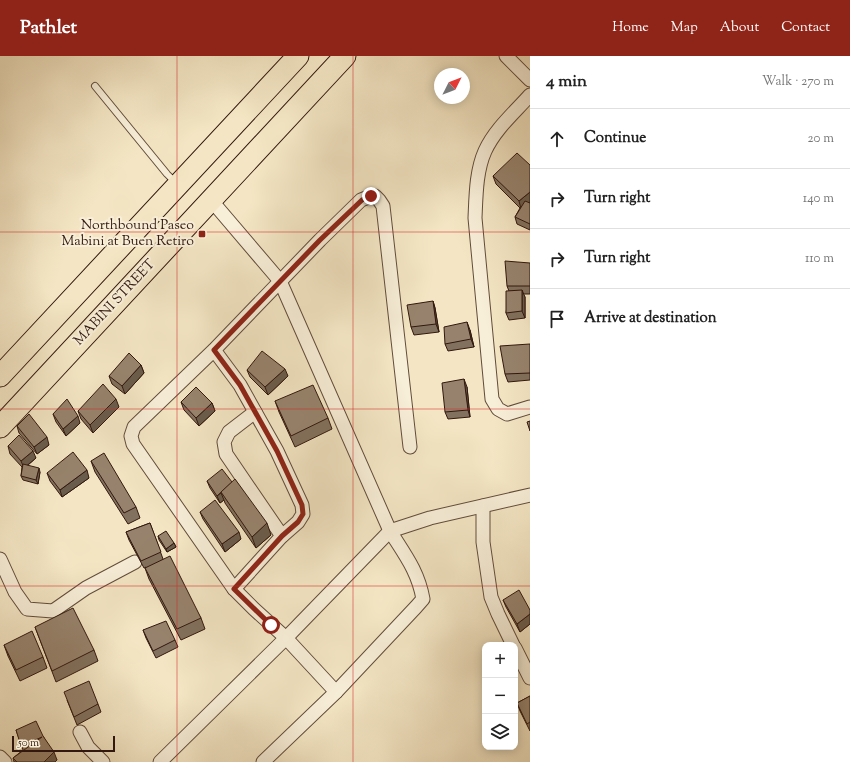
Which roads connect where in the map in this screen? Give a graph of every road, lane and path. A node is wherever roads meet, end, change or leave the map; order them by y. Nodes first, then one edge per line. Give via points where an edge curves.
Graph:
1 (298, 56) edge
2 (345, 56) edge
3 (506, 56) edge
4 (530, 80) edge
5 (95, 86) dead end
6 (530, 95) edge
7 (178, 185) junction
8 (211, 200) junction
9 (280, 281) junction
10 (214, 350) junction
11 (0, 376) edge
12 (530, 408) edge
13 (255, 412) junction
14 (0, 427) edge
15 (410, 448) dead end
16 (530, 495) edge
17 (482, 506) junction
18 (390, 531) junction
19 (282, 536) junction
20 (0, 559) edge
21 (135, 562) dead end
22 (234, 589) junction
23 (286, 638) junction
24 (512, 642) edge
25 (518, 654) edge
26 (530, 678) edge
27 (336, 692) junction
28 (80, 732) dead end
29 (0, 757) edge
30 (5, 762) edge
31 (103, 762) edge
32 (160, 762) edge
33 (263, 762) edge

1 - 7 main road
2 - 8 main road, MABINI STREET
3 - 4 street
5 - 7 lane via 166,174
6 - 12 street via 496,133 485,151 479,174 475,218 492,398 498,409 507,414
7 - 11 main road
8 - 9 street
8 - 14 main road, MABINI STREET
9 - 10 street
9 - 15 street via 362,200 375,196 380,200 383,206
9 - 18 street
10 - 13 street via 240,385
10 - 22 street via 143,417 134,427 131,436 133,444
13 - 19 street via 277,451 302,505 303,514 298,522
13 - 19 street via 229,432 224,442 226,454
16 - 17 street
17 - 18 street via 430,518
17 - 24 street via 491,597
18 - 23 street
18 - 27 street via 415,569 423,599
19 - 22 street
20 - 21 street via 15,592 27,609 53,612 86,588
22 - 23 street
23 - 27 street
23 - 32 street
25 - 26 street
27 - 33 street
28 - 31 street via 88,747
29 - 30 street

